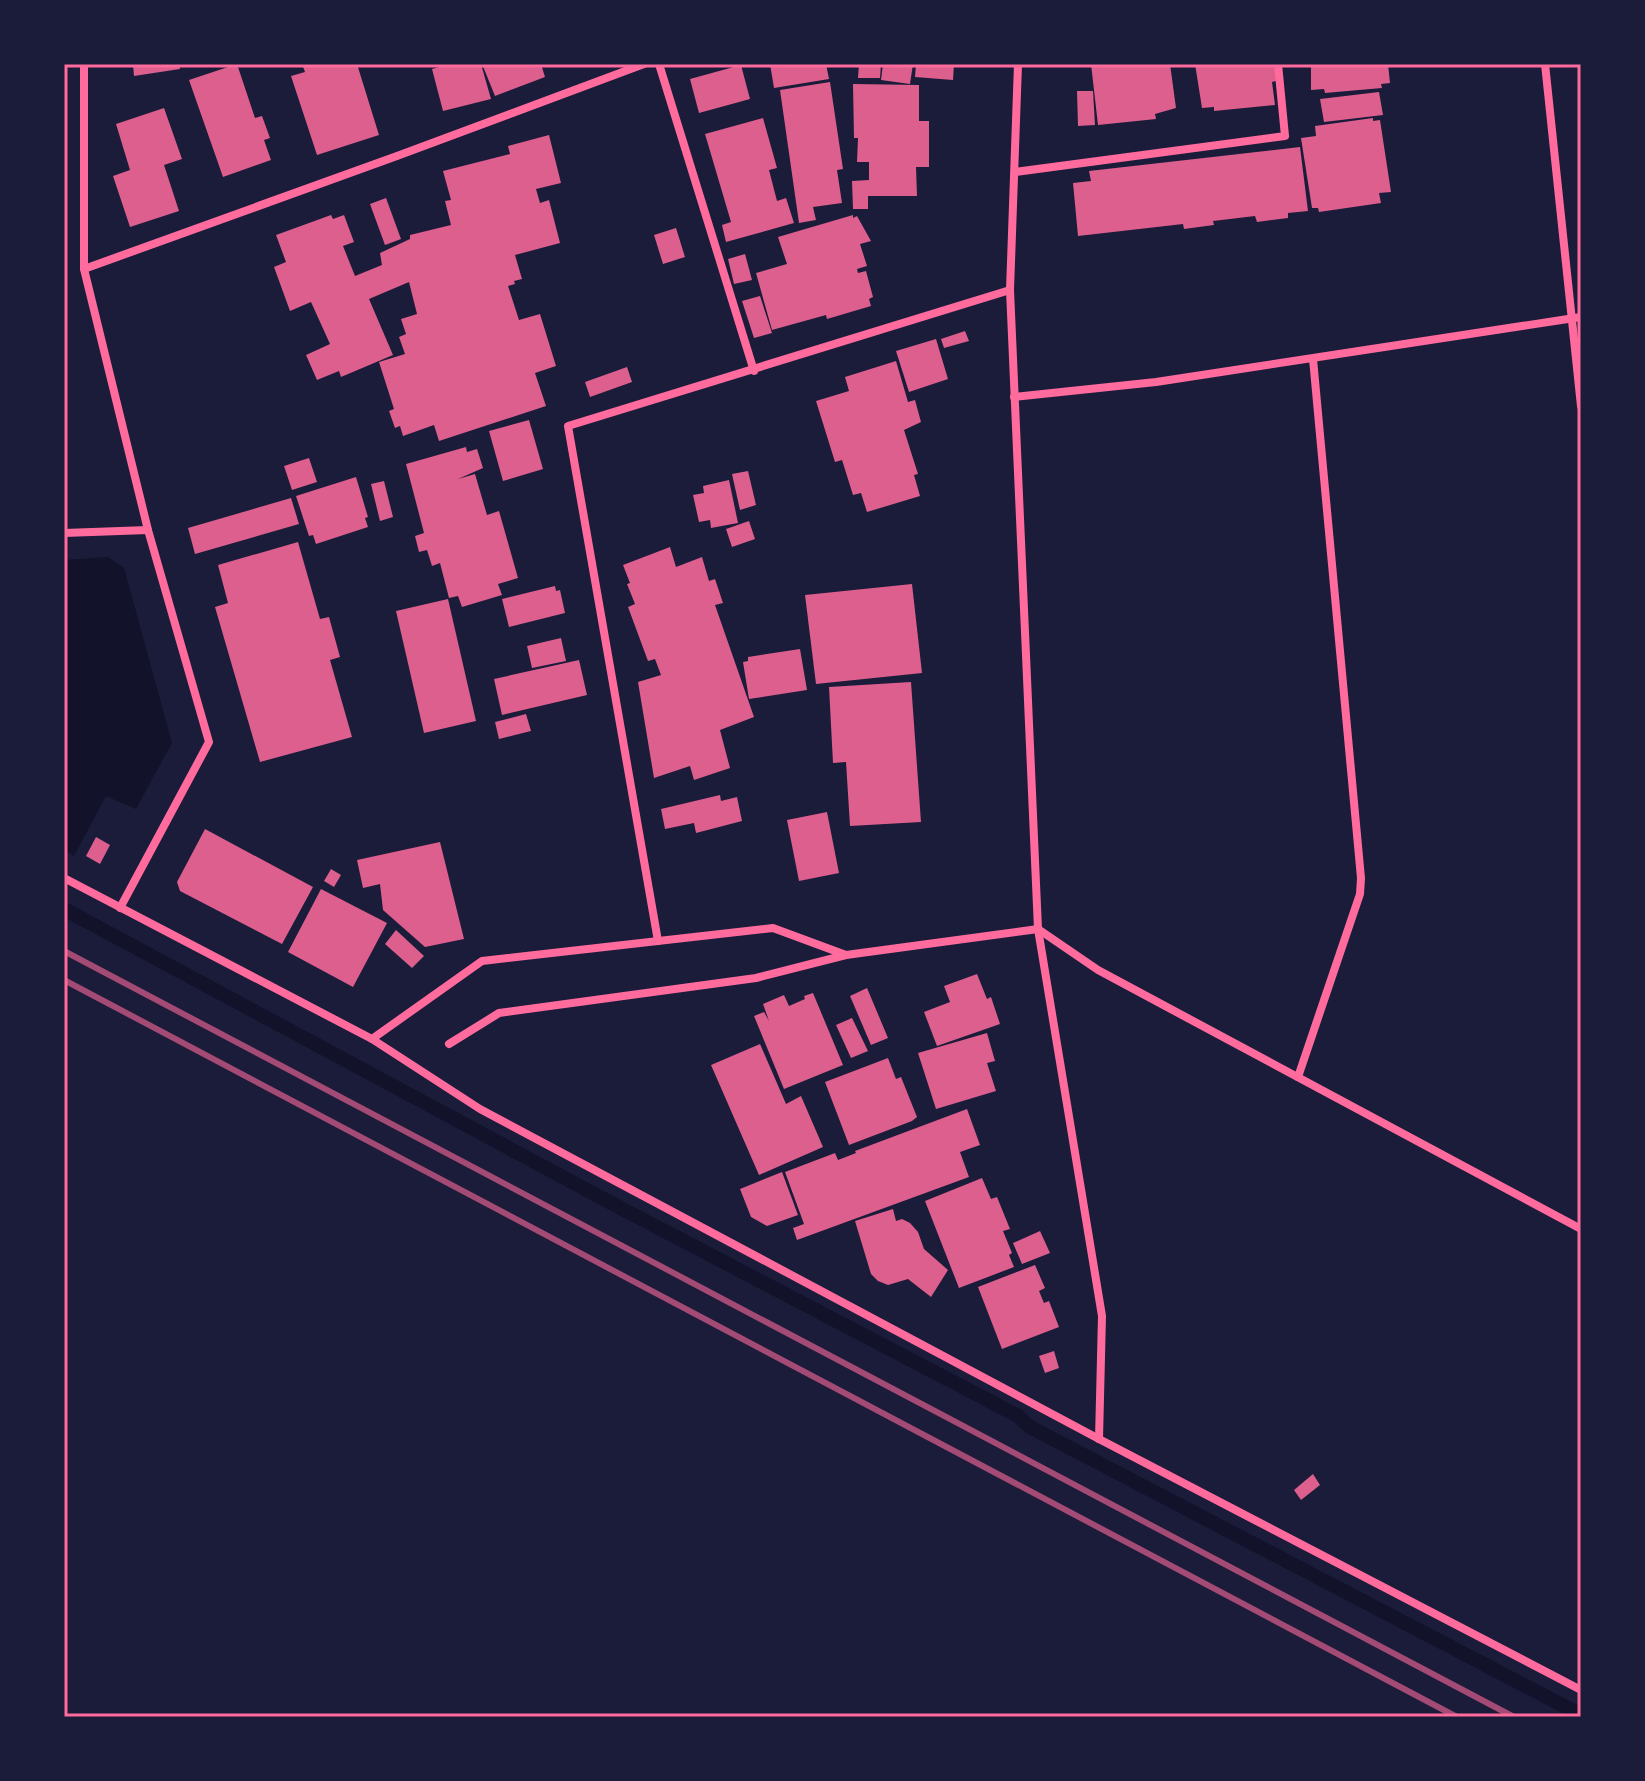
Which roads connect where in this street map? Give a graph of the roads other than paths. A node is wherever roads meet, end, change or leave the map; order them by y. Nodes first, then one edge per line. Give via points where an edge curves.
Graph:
1 (84, 64) edge
2 (644, 64) edge
3 (659, 64) edge
4 (1018, 64) edge
5 (1278, 64) edge
6 (1545, 64) edge
7 (1015, 172) junction
8 (84, 269) junction
9 (1010, 290) junction
10 (1577, 319) edge
11 (1313, 359) junction
12 (754, 371) junction
13 (1014, 397) junction
14 (1581, 406) edge
15 (148, 530) junction
16 (64, 533) edge
17 (64, 878) edge
18 (120, 908) junction
19 (1038, 929) junction
20 (658, 941) junction
21 (846, 955) junction
22 (372, 1039) junction
23 (449, 1044) dead end
24 (1298, 1077) junction
25 (1581, 1229) edge
26 (1099, 1439) junction
27 (1581, 1690) edge

1 - 8 street
2 - 8 street
3 - 12 street
4 - 7 street
5 - 7 street via 1285,136
6 - 10 street
7 - 9 street
8 - 15 street
9 - 12 street
9 - 13 street
10 - 11 street
10 - 14 street
11 - 13 street
11 - 24 street via 1361,878
12 - 20 street via 568,426
13 - 19 street
15 - 16 street
15 - 18 street via 209,742
17 - 18 street
18 - 22 street
19 - 21 street
19 - 24 street via 1098,970
19 - 26 street via 1102,1316
20 - 21 street via 773,928
20 - 22 street via 482,961
21 - 23 street via 756,978 499,1013
22 - 26 street via 480,1109
24 - 25 street
26 - 27 street

